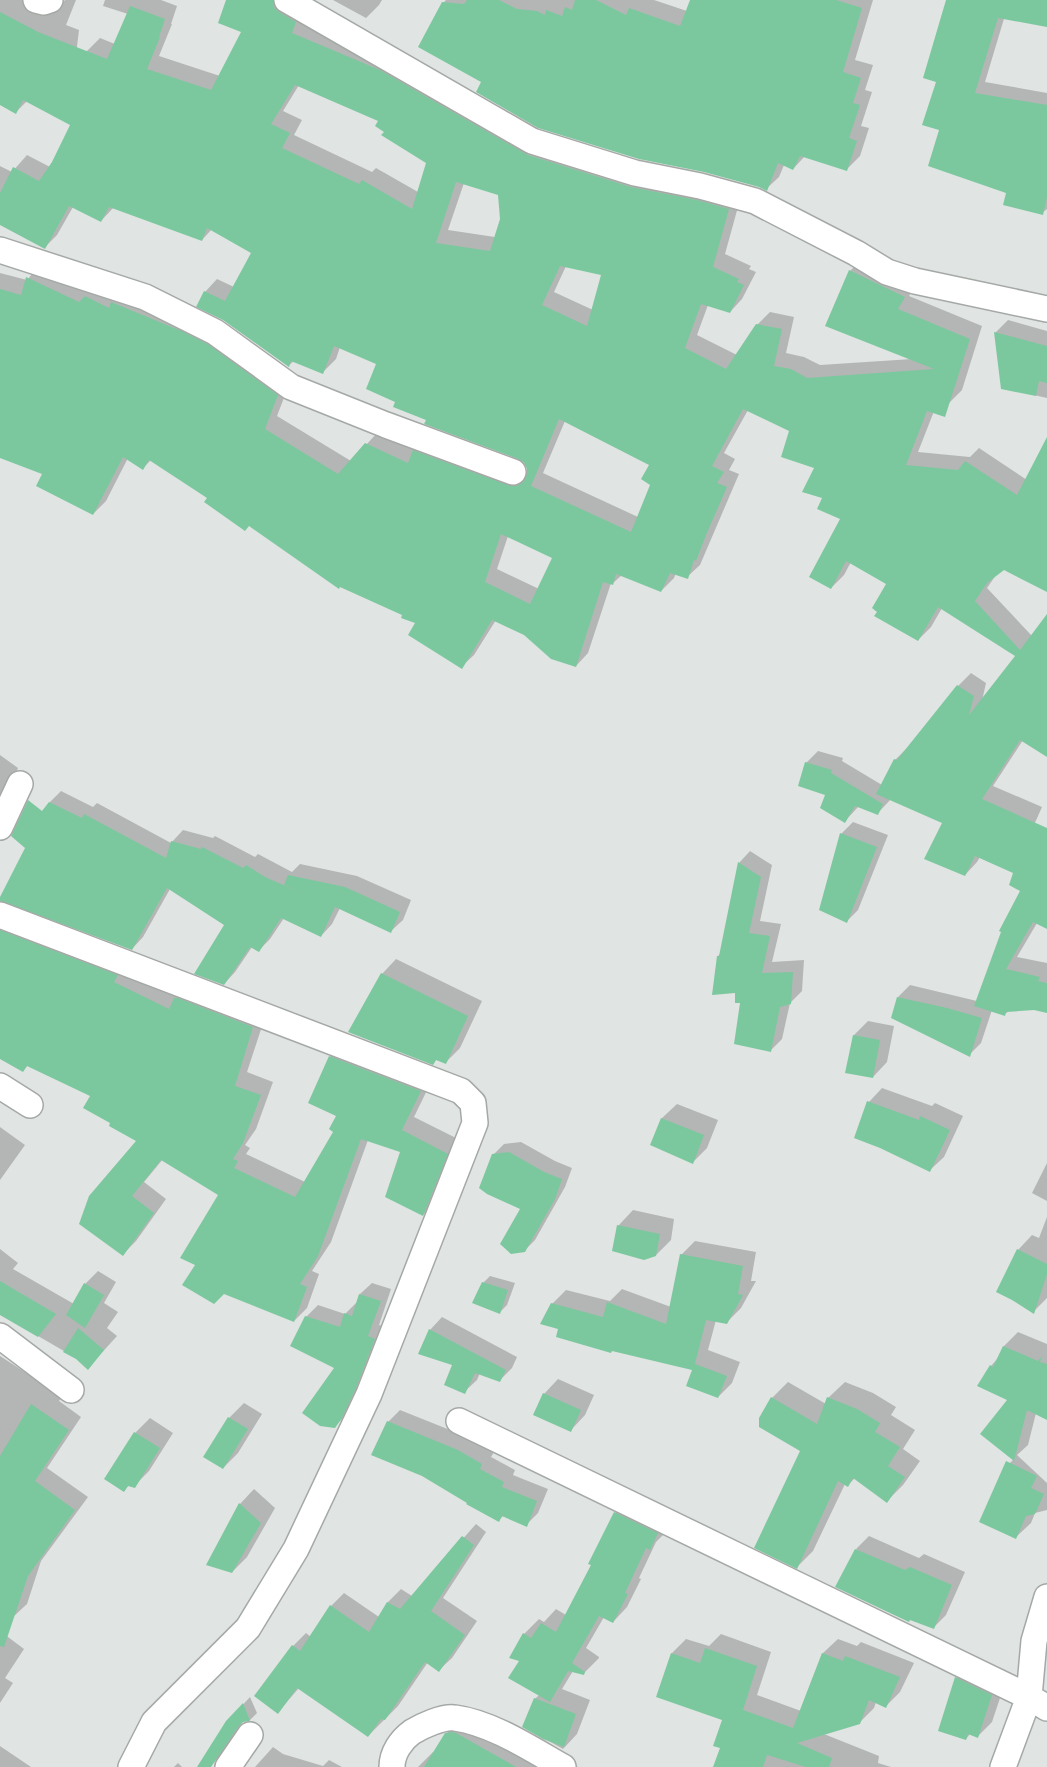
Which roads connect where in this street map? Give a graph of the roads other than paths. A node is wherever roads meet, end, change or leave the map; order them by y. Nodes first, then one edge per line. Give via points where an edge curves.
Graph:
1 (36, 0) edge
2 (50, 0) edge
3 (287, 0) edge
4 (0, 250) edge
5 (1047, 309) edge
6 (513, 472) dead end
7 (20, 784) dead end
8 (0, 827) edge
9 (0, 915) edge
10 (0, 1086) edge
11 (30, 1105) dead end
12 (0, 1336) edge
13 (71, 1390) dead end
14 (459, 1421) dead end
15 (1047, 1597) edge
16 (1040, 1643) edge
17 (1038, 1703) edge
18 (250, 1735) dead end
19 (131, 1767) edge
20 (228, 1767) edge
21 (392, 1767) edge
22 (564, 1767) edge
23 (1003, 1767) edge

1 - 2 street
3 - 5 street via 532,141 635,173 755,201 887,272
4 - 6 street via 145,297 215,332 291,387
7 - 8 street
9 - 19 street via 461,1091 473,1103 475,1123 369,1394 296,1549 248,1628 154,1722
10 - 11 street
12 - 13 street
14 - 17 street
15 - 16 street
16 - 17 street
17 - 23 street
18 - 20 street
21 - 22 street via 392,1759 403,1738 424,1724 453,1717 488,1726

